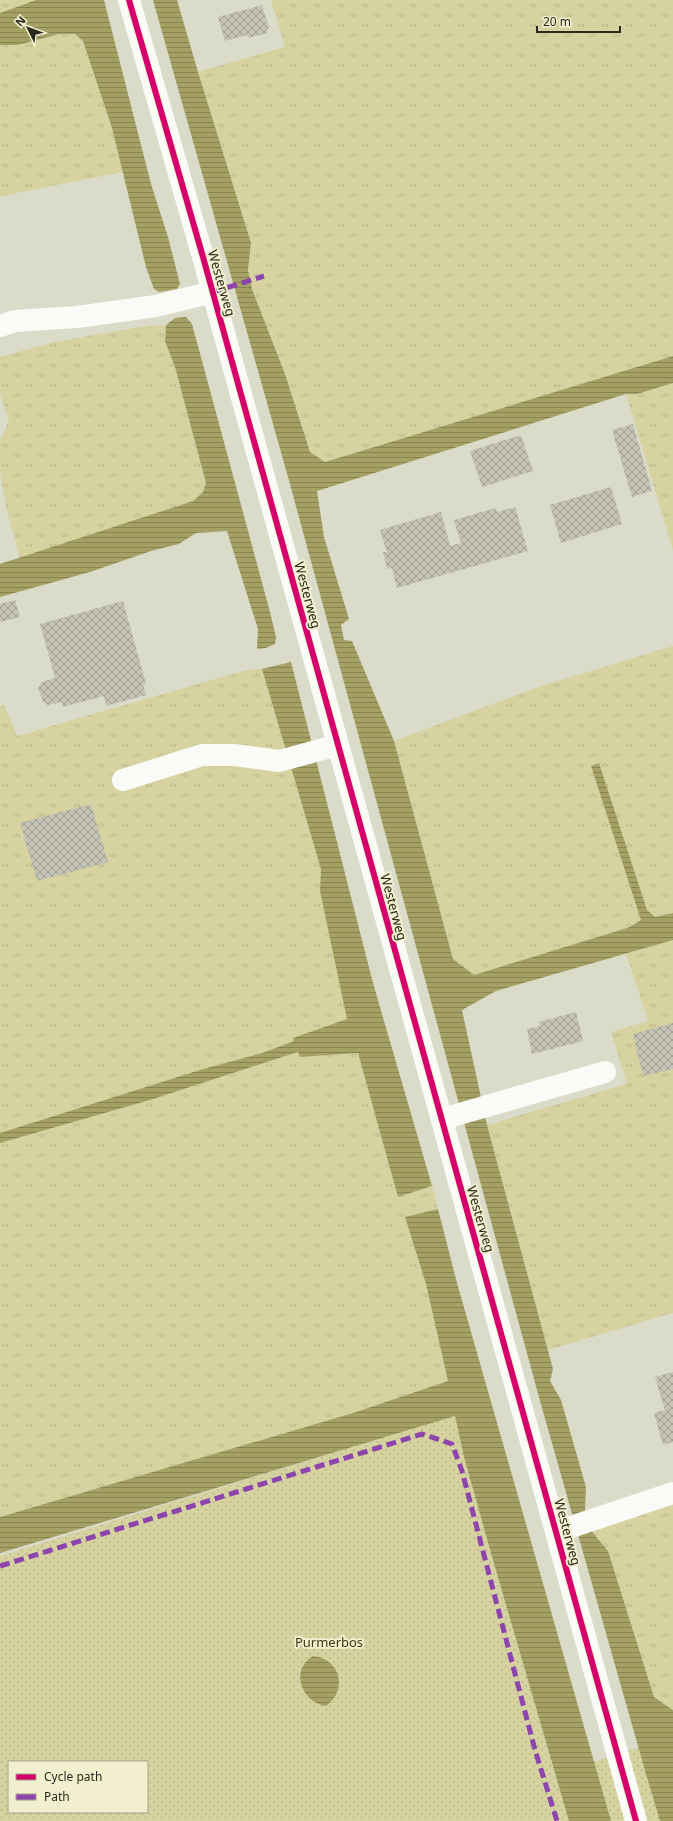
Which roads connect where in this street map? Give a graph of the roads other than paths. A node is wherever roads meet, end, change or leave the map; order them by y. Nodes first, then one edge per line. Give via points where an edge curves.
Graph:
1 (129, 0) edge
2 (213, 292) junction
3 (0, 326) edge
4 (338, 745) junction
5 (123, 780) dead end
6 (605, 1072) dead end
7 (450, 1117) junction
8 (673, 1493) edge
9 (564, 1530) junction
10 (636, 1821) edge

1 - 2 street, Westerweg
2 - 3 street via 156,306 76,317 15,321
2 - 4 street, Westerweg
4 - 5 street via 279,761 234,755 202,755
4 - 7 street, Westerweg
6 - 7 street
7 - 9 street, Westerweg
8 - 9 street
9 - 10 street, Westerweg

